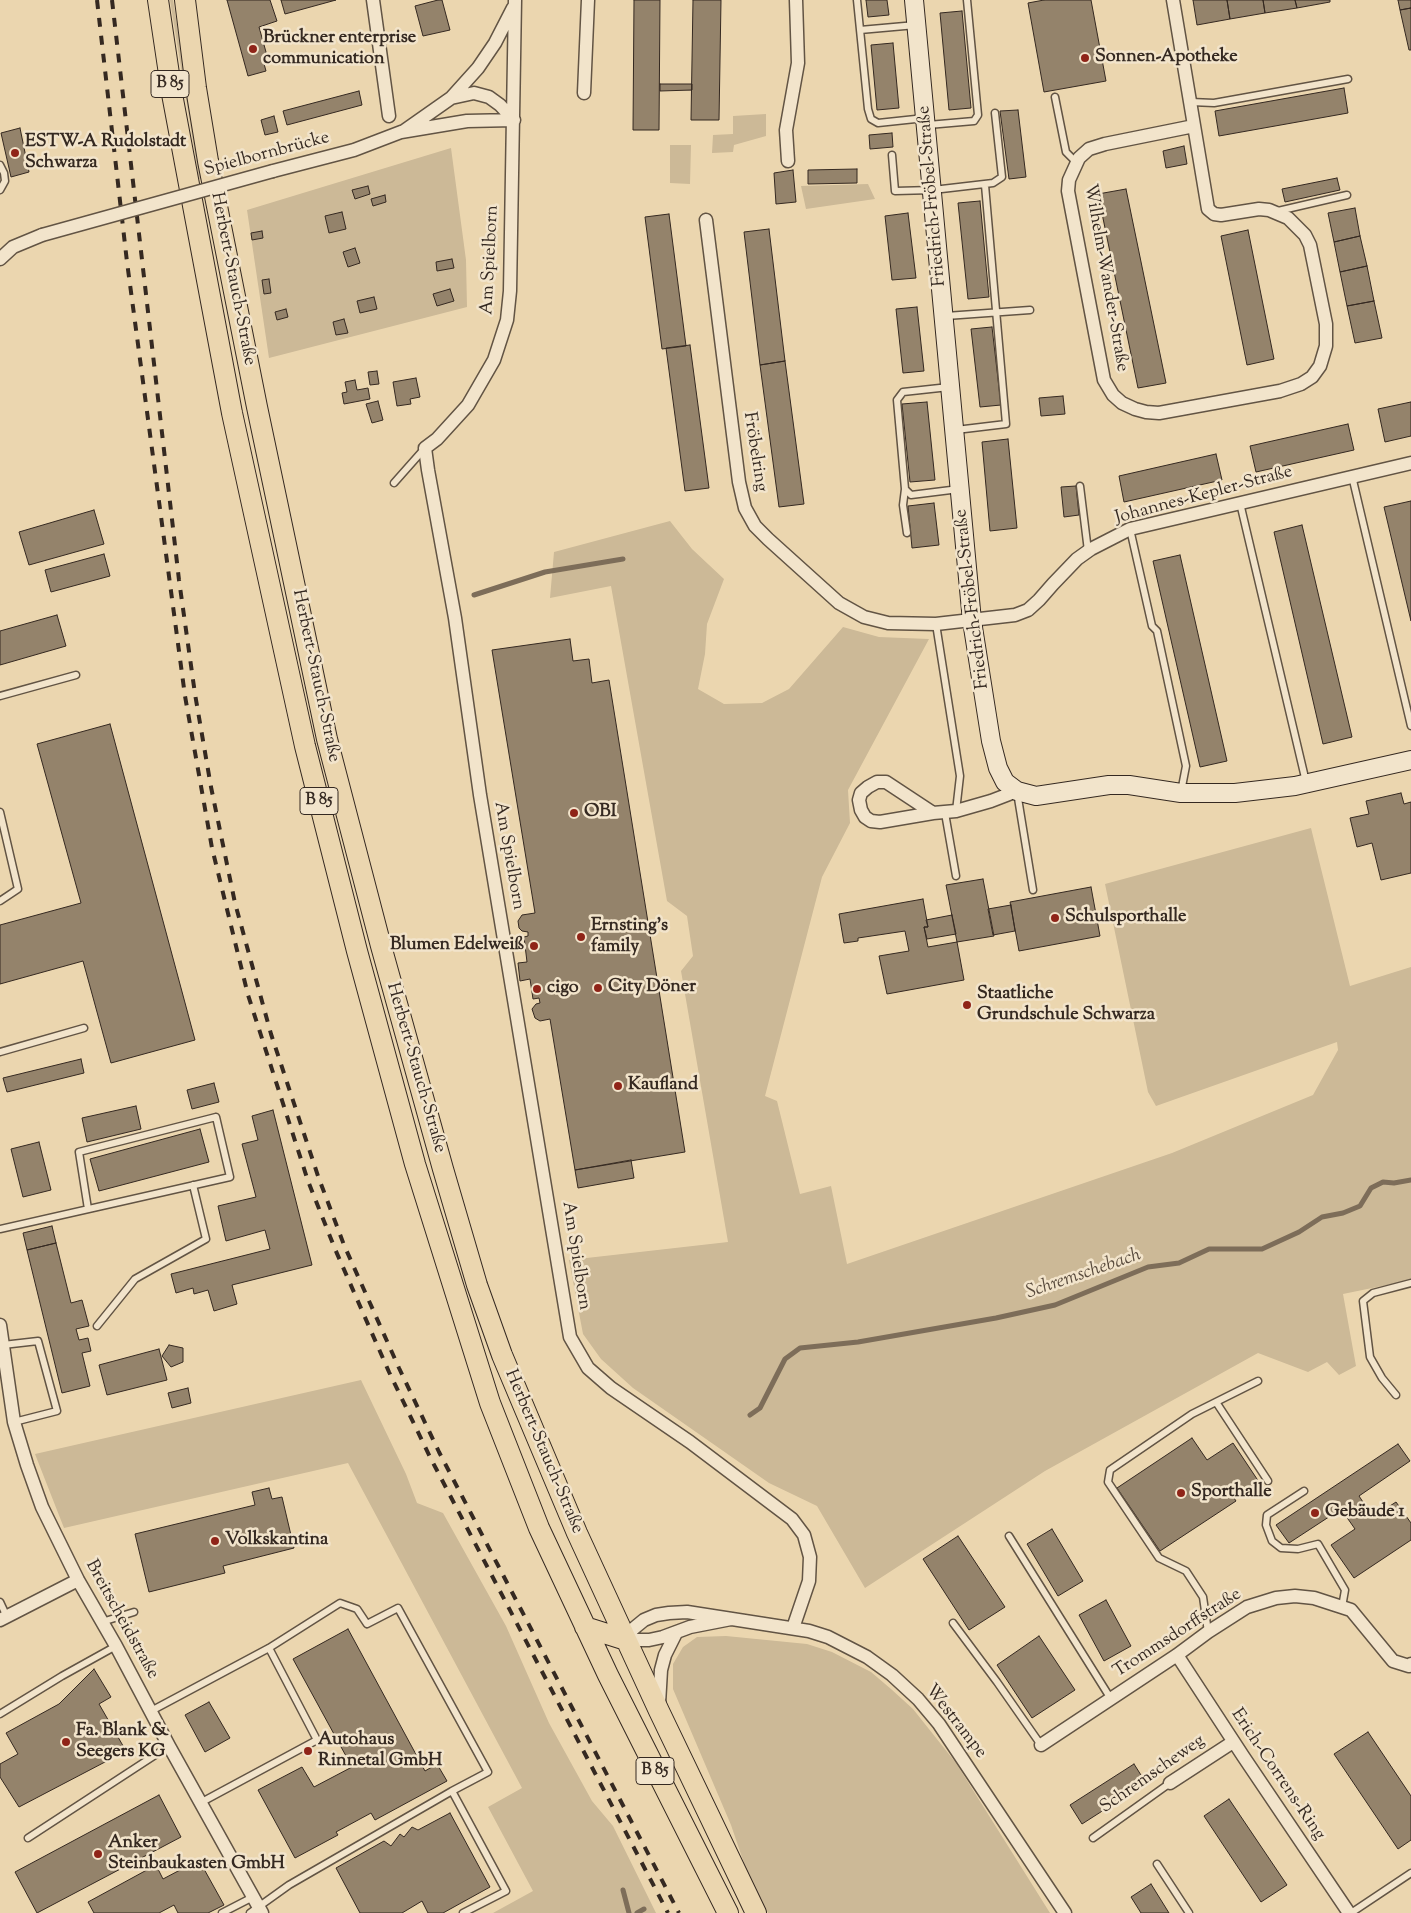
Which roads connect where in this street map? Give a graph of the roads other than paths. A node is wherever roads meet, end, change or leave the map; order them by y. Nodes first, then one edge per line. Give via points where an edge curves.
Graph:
1 (158, 0) edge
2 (185, 0) edge
3 (373, 0) edge
4 (588, 0) edge
5 (796, 0) edge
6 (857, 0) edge
7 (914, 0) edge
8 (966, 0) edge
9 (1172, 0) edge
10 (515, 2) edge
11 (917, 25) junction
12 (860, 30) junction
13 (1348, 78) dead end
14 (584, 93) dead end
15 (1055, 97) dead end
16 (450, 98) junction
17 (1191, 102) junction
18 (995, 113) dead end
19 (389, 116) dead end
20 (514, 120) junction
21 (927, 122) junction
22 (1194, 126) junction
23 (401, 132) junction
24 (892, 155) dead end
25 (788, 161) dead end
26 (1077, 163) junction
27 (0, 165) edge
28 (985, 184) junction
29 (0, 190) edge
30 (933, 190) junction
31 (1347, 195) dead end
32 (1275, 212) junction
33 (706, 220) dead end
34 (0, 259) edge
35 (1030, 310) dead end
36 (996, 312) junction
37 (944, 316) junction
38 (951, 386) junction
39 (955, 430) junction
40 (425, 448) junction
41 (1411, 463) edge
42 (1352, 476) junction
43 (394, 483) dead end
44 (1080, 486) dead end
45 (905, 489) junction
46 (960, 489) junction
47 (1240, 503) junction
48 (1130, 529) junction
49 (907, 533) dead end
50 (1088, 551) junction
51 (972, 621) junction
52 (936, 624) junction
53 (76, 675) dead end
54 (0, 696) edge
55 (1411, 726) edge
56 (1411, 760) edge
57 (1307, 783) junction
58 (1016, 791) junction
59 (1181, 793) junction
60 (0, 812) edge
61 (945, 813) junction
62 (956, 876) dead end
63 (1034, 890) dead end
64 (0, 900) edge
65 (84, 1028) dead end
66 (0, 1052) edge
67 (193, 1185) junction
68 (88, 1209) junction
69 (0, 1230) edge
70 (1411, 1283) edge
71 (0, 1325) edge
72 (97, 1326) dead end
73 (3, 1345) junction
74 (1258, 1381) dead end
75 (1396, 1395) dead end
76 (1216, 1402) junction
77 (14, 1422) junction
78 (1268, 1481) dead end
79 (1304, 1491) dead end
80 (1009, 1536) dead end
81 (78, 1580) junction
82 (0, 1602) edge
83 (1342, 1607) junction
84 (134, 1612) dead end
85 (3, 1618) edge
86 (731, 1619) junction
87 (102, 1622) junction
88 (953, 1623) dead end
89 (585, 1628) junction
90 (793, 1628) junction
91 (1208, 1632) junction
92 (676, 1633) junction
93 (626, 1640) junction
94 (116, 1646) junction
95 (269, 1648) junction
96 (1177, 1655) junction
97 (1411, 1664) edge
98 (608, 1675) junction
99 (1111, 1699) junction
100 (151, 1711) junction
101 (658, 1711) junction
102 (0, 1714) edge
103 (1233, 1742) junction
104 (1041, 1745) joint
105 (169, 1746) junction
106 (1170, 1783) joint
107 (452, 1792) junction
108 (200, 1803) junction
109 (28, 1838) dead end
110 (1093, 1838) dead end
111 (1157, 1864) dead end
112 (1411, 1873) edge
113 (256, 1907) edge
114 (222, 1913) edge
115 (463, 1913) edge
116 (728, 1913) edge
117 (756, 1913) edge
118 (1065, 1913) edge
119 (1189, 1913) edge
120 (1350, 1913) edge

1 - 89 main road, Herbert-Stauch-Straße / B 85 via 172,94 232,413 306,746 357,951 415,1164 487,1394 539,1528
2 - 93 main road, Herbert-Stauch-Straße / B 85 via 208,161 257,407 328,739 383,956 477,1285 531,1426
3 - 19 street
4 - 14 street
5 - 25 street via 798,63 786,130
6 - 12 lane
7 - 11 street, Friedrich-Fröbel-Straße
8 - 21 lane via 978,115 974,121
9 - 17 street, Wilhelm-Wander-Straße
10 - 16 street, Spielbornbrücke via 496,43
10 - 20 street, Am Spielborn
11 - 12 lane
11 - 21 street, Friedrich-Fröbel-Straße
12 - 21 lane via 871,119 878,123
13 - 17 lane via 1214,103
15 - 26 lane via 1066,152
16 - 20 street, Spielbornbrücke via 474,93 489,97
16 - 23 street, Spielbornbrücke
17 - 22 street, Wilhelm-Wander-Straße
18 - 28 lane via 1002,177
20 - 23 street, Spielbornbrücke via 467,121
20 - 40 street, Am Spielborn via 507,320 494,360 468,404
21 - 30 street, Friedrich-Fröbel-Straße
22 - 26 street, Wilhelm-Wander-Straße via 1089,149
22 - 32 street, Wilhelm-Wander-Straße via 1208,209 1221,215 1259,209
23 - 34 street, Spielbornbrücke, bridge via 354,150 42,236 13,247
24 - 30 lane via 895,191
26 - 32 street, Wilhelm-Wander-Straße via 1068,191 1104,380 1113,395 1135,409 1159,413 1280,391 1301,384 1320,366 1327,334 1310,245 1298,227
27 - 29 lane via 5,181
28 - 30 lane
28 - 36 lane
30 - 37 street, Friedrich-Fröbel-Straße
31 - 32 lane
33 - 52 street, Fröbelring via 739,482 745,508 755,526 839,603 864,617 888,623
35 - 36 lane
36 - 37 lane
36 - 39 lane via 1006,424
37 - 38 street, Friedrich-Fröbel-Straße
38 - 39 street, Friedrich-Fröbel-Straße
38 - 45 lane via 903,392 897,400
39 - 46 street, Friedrich-Fröbel-Straße
40 - 43 lane
40 - 90 street, Am Spielborn via 570,1338 588,1368 611,1388 690,1442 792,1519 804,1535 810,1557 809,1580
41 - 42 street, Johannes-Kepler-Straße
42 - 47 street, Johannes-Kepler-Straße
42 - 55 lane
44 - 50 lane
45 - 46 lane via 912,495
45 - 49 lane via 903,505
46 - 51 street, Friedrich-Fröbel-Straße
47 - 48 street, Johannes-Kepler-Straße
47 - 57 lane
48 - 50 street, Johannes-Kepler-Straße
48 - 59 lane via 1152,626 1157,631 1186,766
50 - 51 street, Johannes-Kepler-Straße via 1028,610
51 - 52 street, Fröbelring
51 - 58 street, Friedrich-Fröbel-Straße via 991,741 998,768 1005,782
52 - 61 lane via 960,776
53 - 54 lane
56 - 57 street
57 - 59 street via 1263,791
58 - 59 street via 1036,796 1129,785
58 - 61 street
58 - 63 lane
60 - 64 lane via 18,889
61 - 61 street via 871,821 865,817 859,800 868,786 886,782
61 - 62 lane
65 - 66 lane
67 - 68 lane
67 - 68 lane via 230,1177 216,1116 79,1152
67 - 72 lane via 206,1239 134,1279
68 - 69 lane
70 - 75 lane via 1373,1292 1363,1301 1370,1357
71 - 73 street, Breitscheidstraße
73 - 77 street, Breitscheidstraße
73 - 77 lane via 38,1341 57,1411
74 - 76 lane
76 - 78 lane
76 - 91 lane via 1192,1414 1110,1470 1108,1482 1159,1558 1186,1572 1203,1597
77 - 81 street, Breitscheidstraße via 42,1507
79 - 83 lane via 1267,1515 1266,1525 1272,1540 1281,1548 1298,1549 1318,1544 1345,1590
80 - 99 lane
81 - 85 street
81 - 87 street, Breitscheidstraße
82 - 85 lane
83 - 91 street, Trommsdorffstraße via 1314,1598 1276,1598 1248,1607
83 - 97 street, Trommsdorffstraße via 1351,1610 1393,1661
84 - 87 lane
86 - 90 street, Westrampe
86 - 92 street, Westrampe
86 - 93 street, Westrampe via 687,1612 656,1615 633,1629
87 - 94 street, Breitscheidstraße
88 - 104 lane
89 - 93 main road
89 - 98 main road, Herbert-Stauch-Straße / B 85
90 - 118 street, Westrampe via 828,1637 867,1657 918,1699 939,1724
91 - 96 street, Trommsdorffstraße
92 - 93 street, Westrampe via 649,1640
92 - 101 street via 661,1670
93 - 98 main road
93 - 101 main road, Herbert-Stauch-Straße / B 85
94 - 100 street, Breitscheidstraße
94 - 102 lane
95 - 100 lane
95 - 107 lane via 340,1603 357,1609 367,1624 398,1608 488,1772
95 - 108 lane via 318,1740
96 - 99 street, Trommsdorffstraße
96 - 103 street, Erich-Correns-Ring
98 - 116 main road, Herbert-Stauch-Straße / B 85
99 - 104 street, Trommsdorffstraße
100 - 105 street, Breitscheidstraße
101 - 117 main road, Herbert-Stauch-Straße / B 85
103 - 106 street, Schremscheweg
103 - 120 street, Erich-Correns-Ring
105 - 108 street, Breitscheidstraße
105 - 109 lane
106 - 110 lane, Schremscheweg
107 - 113 lane via 289,1884
107 - 115 lane via 506,1891
108 - 113 street, Breitscheidstraße
111 - 119 lane
112 - 120 lane
113 - 114 lane

